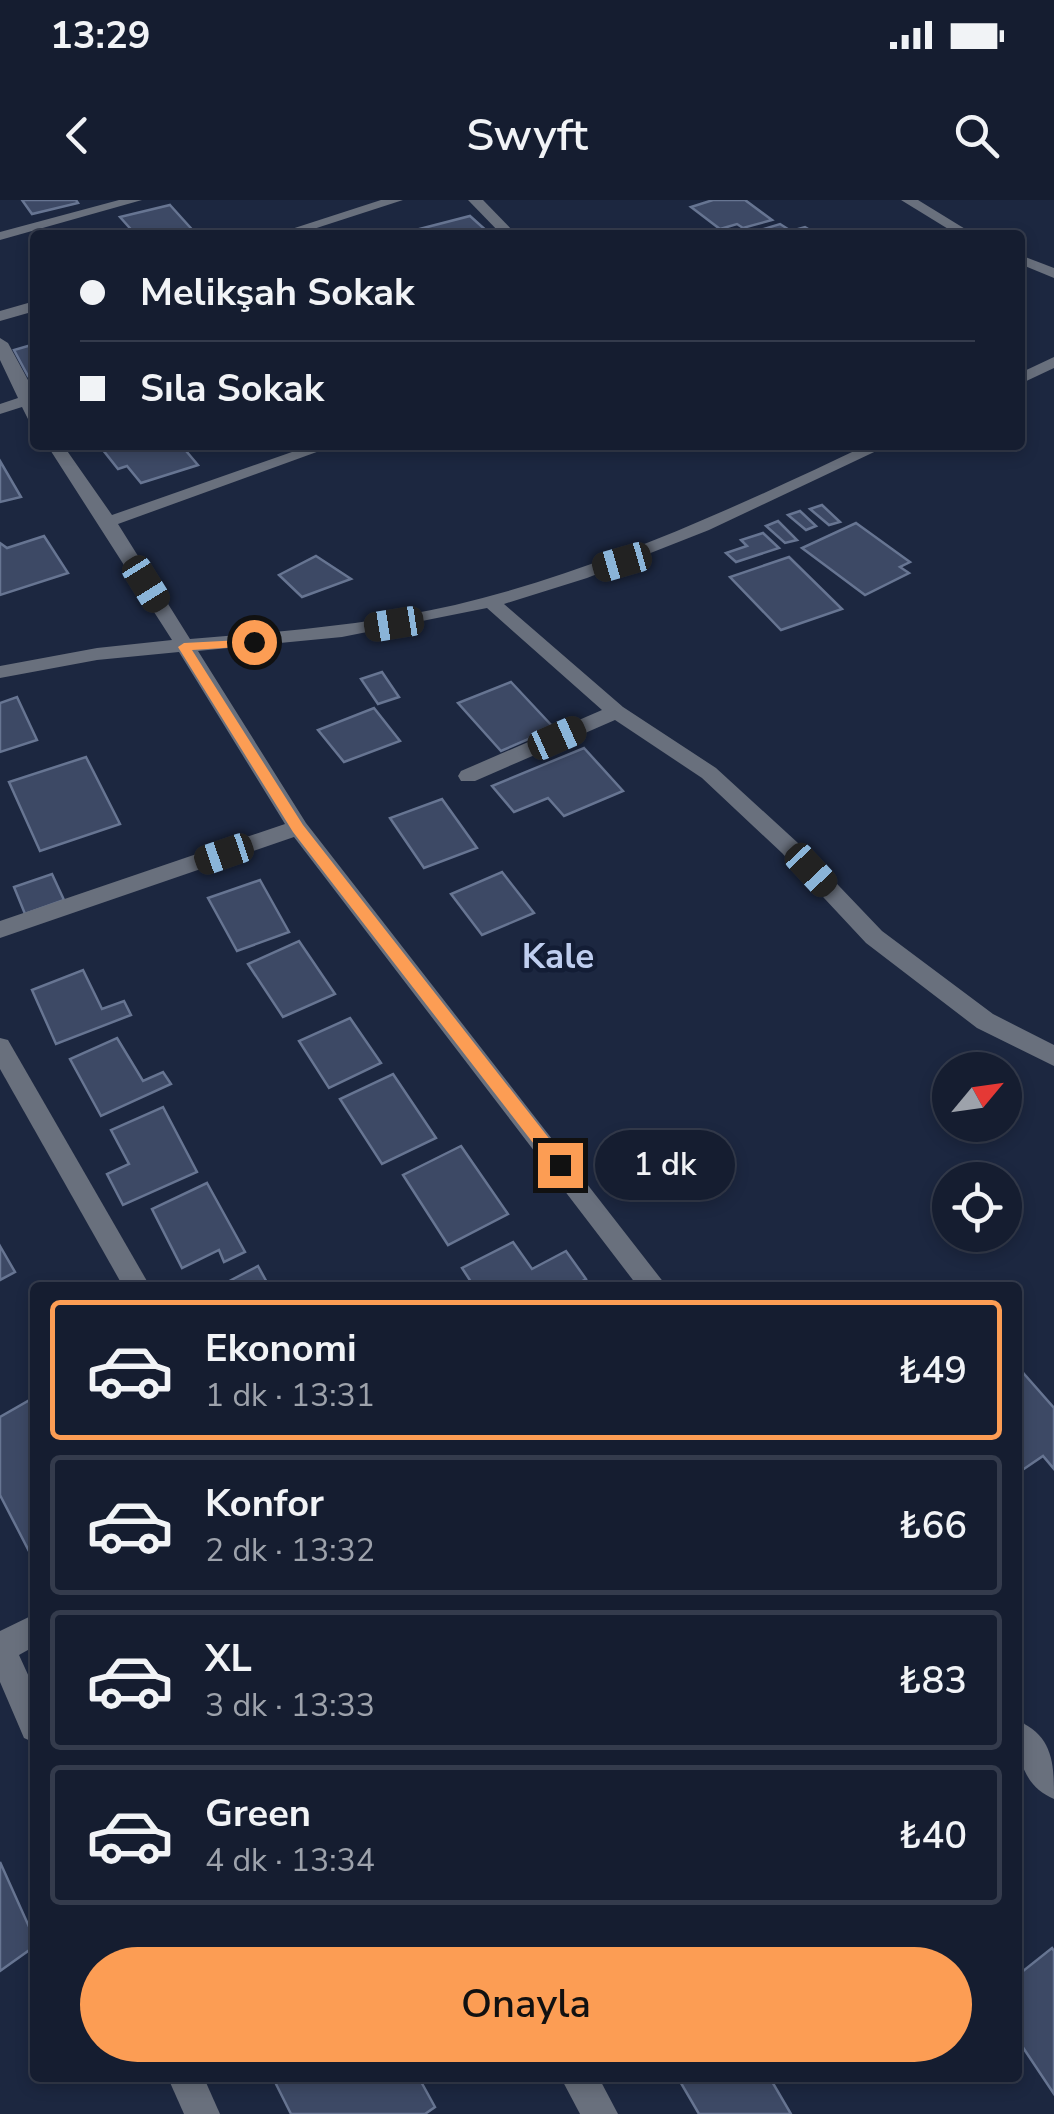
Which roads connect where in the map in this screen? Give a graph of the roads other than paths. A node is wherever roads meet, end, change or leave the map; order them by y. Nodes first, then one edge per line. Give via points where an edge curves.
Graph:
1 (135, 200) edge
2 (396, 200) edge
3 (475, 200) edge
4 (908, 200) edge
5 (950, 226) junction
6 (297, 230) edge
7 (505, 230) edge
8 (939, 230) edge
9 (958, 230) edge
10 (0, 236) edge
11 (1025, 261) edge
12 (1054, 274) edge
13 (30, 307) edge
14 (0, 316) edge
15 (0, 343) edge
16 (1054, 362) edge
17 (1025, 376) edge
18 (30, 402) edge
19 (30, 406) edge
20 (0, 409) edge
21 (58, 450) edge
22 (314, 450) edge
23 (871, 450) edge
24 (108, 522) junction
25 (490, 601) junction
26 (184, 647) junction
27 (0, 672) edge
28 (616, 712) junction
29 (468, 776) dead end
30 (298, 828) junction
31 (0, 930) edge
32 (1, 1052) edge
33 (1054, 1056) edge
34 (135, 1282) edge
35 (650, 1282) edge
36 (30, 1632) edge
37 (0, 1648) edge
38 (30, 1716) edge
39 (1022, 1743) edge
40 (1054, 1783) edge
41 (188, 2082) edge
42 (581, 2082) edge
43 (202, 2114) edge
44 (600, 2114) edge

1 - 10 street
2 - 6 street
3 - 7 street
4 - 5 street
5 - 8 street
5 - 9 street
11 - 12 street
13 - 14 street
15 - 18 street
16 - 17 street
19 - 20 street
21 - 24 street
22 - 24 street
23 - 25 street via 622,562
24 - 26 street
25 - 26 street via 290,640
25 - 28 street
26 - 27 street via 117,650
26 - 30 street
28 - 29 street
28 - 33 street via 709,773 874,937 986,1021
30 - 31 street
30 - 35 street
32 - 34 street
36 - 37 street
37 - 38 street
39 - 40 street
41 - 43 street
42 - 44 street

